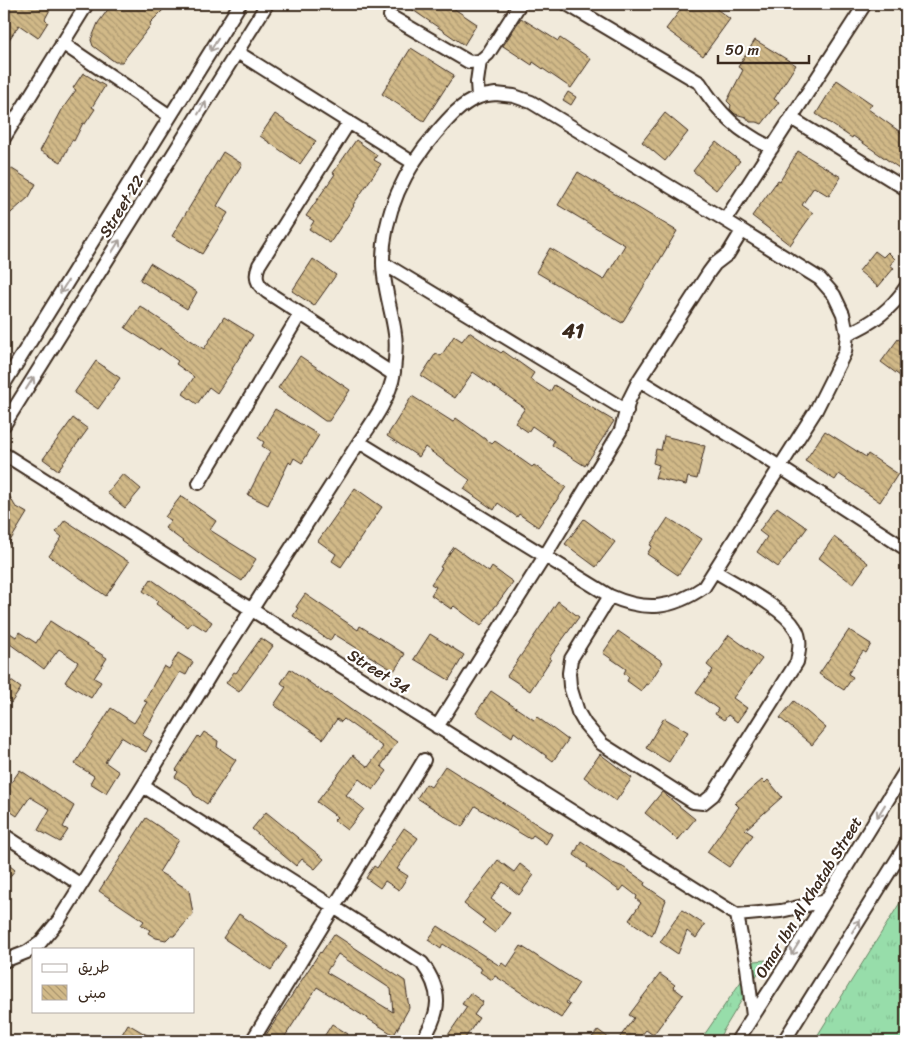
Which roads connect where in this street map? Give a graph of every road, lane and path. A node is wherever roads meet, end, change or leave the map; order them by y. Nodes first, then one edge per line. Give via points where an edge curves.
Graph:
1 (87, 4) edge
2 (240, 4) edge
3 (266, 4) edge
4 (520, 4) edge
5 (567, 4) edge
6 (865, 4) edge
7 (390, 16) dead end
8 (62, 44) junction
9 (237, 52) junction
10 (480, 61) junction
11 (478, 97) junction
12 (170, 116) junction
13 (791, 118) junction
14 (349, 122) junction
15 (4, 138) edge
16 (772, 148) junction
17 (412, 162) junction
18 (906, 190) edge
19 (725, 220) junction
20 (742, 231) junction
21 (383, 263) junction
22 (906, 287) edge
23 (300, 314) junction
24 (847, 334) junction
25 (394, 374) junction
26 (638, 380) junction
27 (4, 384) edge
28 (627, 411) junction
29 (4, 425) edge
30 (359, 442) junction
31 (4, 454) edge
32 (780, 467) junction
33 (199, 483) dead end
34 (906, 549) edge
35 (544, 556) junction
36 (715, 571) junction
37 (610, 596) junction
38 (252, 611) junction
39 (437, 727) junction
40 (424, 760) dead end
41 (906, 770) edge
42 (143, 786) junction
43 (4, 835) edge
44 (906, 845) edge
45 (81, 885) junction
46 (825, 901) junction
47 (334, 907) junction
48 (737, 915) junction
49 (33, 948) edge
50 (32, 949) edge
51 (4, 961) edge
52 (753, 1016) junction
53 (252, 1041) edge
54 (422, 1041) edge
55 (737, 1041) edge
56 (784, 1041) edge

1 - 8 street
2 -> 12 street, Street 22
3 - 9 street, Street 22
4 - 10 street via 488,54
5 - 16 street via 700,83 723,115 738,129
6 - 13 street
7 - 10 street via 469,62
8 - 12 street
8 - 15 street
9 - 14 street
29 -> 9 street, Street 22
10 - 11 street
11 - 17 street via 458,109
11 - 19 street via 496,94 531,102
12 -> 27 street, Street 22
13 - 16 street
13 - 18 street
14 - 17 street
14 - 23 street via 256,272 260,287
16 - 19 street
17 - 21 street via 389,218
19 - 20 street
20 - 24 street via 820,280 834,295 843,314
20 - 26 street via 728,254 712,267
21 - 25 street via 396,336
21 - 28 street
22 - 24 street via 880,317
23 - 25 street
23 - 33 street
24 - 32 street via 845,352 816,410
25 - 30 street via 390,392
26 - 28 street
26 - 32 street
28 - 35 street via 621,430
30 - 35 street
30 - 38 street
31 - 38 street, Street 34
32 - 34 street
32 - 36 street
35 - 37 street
35 - 39 street
36 - 37 street via 704,587 674,604 641,606
36 - 37 street via 785,616 796,629 800,645 797,662 713,795 703,803 693,802 602,744 588,730 578,712 570,686 571,659
38 - 39 street, Street 34
38 - 42 street
39 - 48 street, Street 34
40 - 47 street
41 -> 46 street, Omar Ibn Al Khatab Street
42 - 45 street
42 - 47 street
43 - 45 street
56 -> 44 street
45 - 49 street via 50,932
46 - 48 street via 781,911
46 -> 52 street, Omar Ibn Al Khatab Street
47 - 53 street
47 - 54 street via 422,963 432,977 438,994 437,1011
48 - 52 street via 748,967
50 - 51 street
52 - 55 street, Omar Ibn Al Khatab Street

